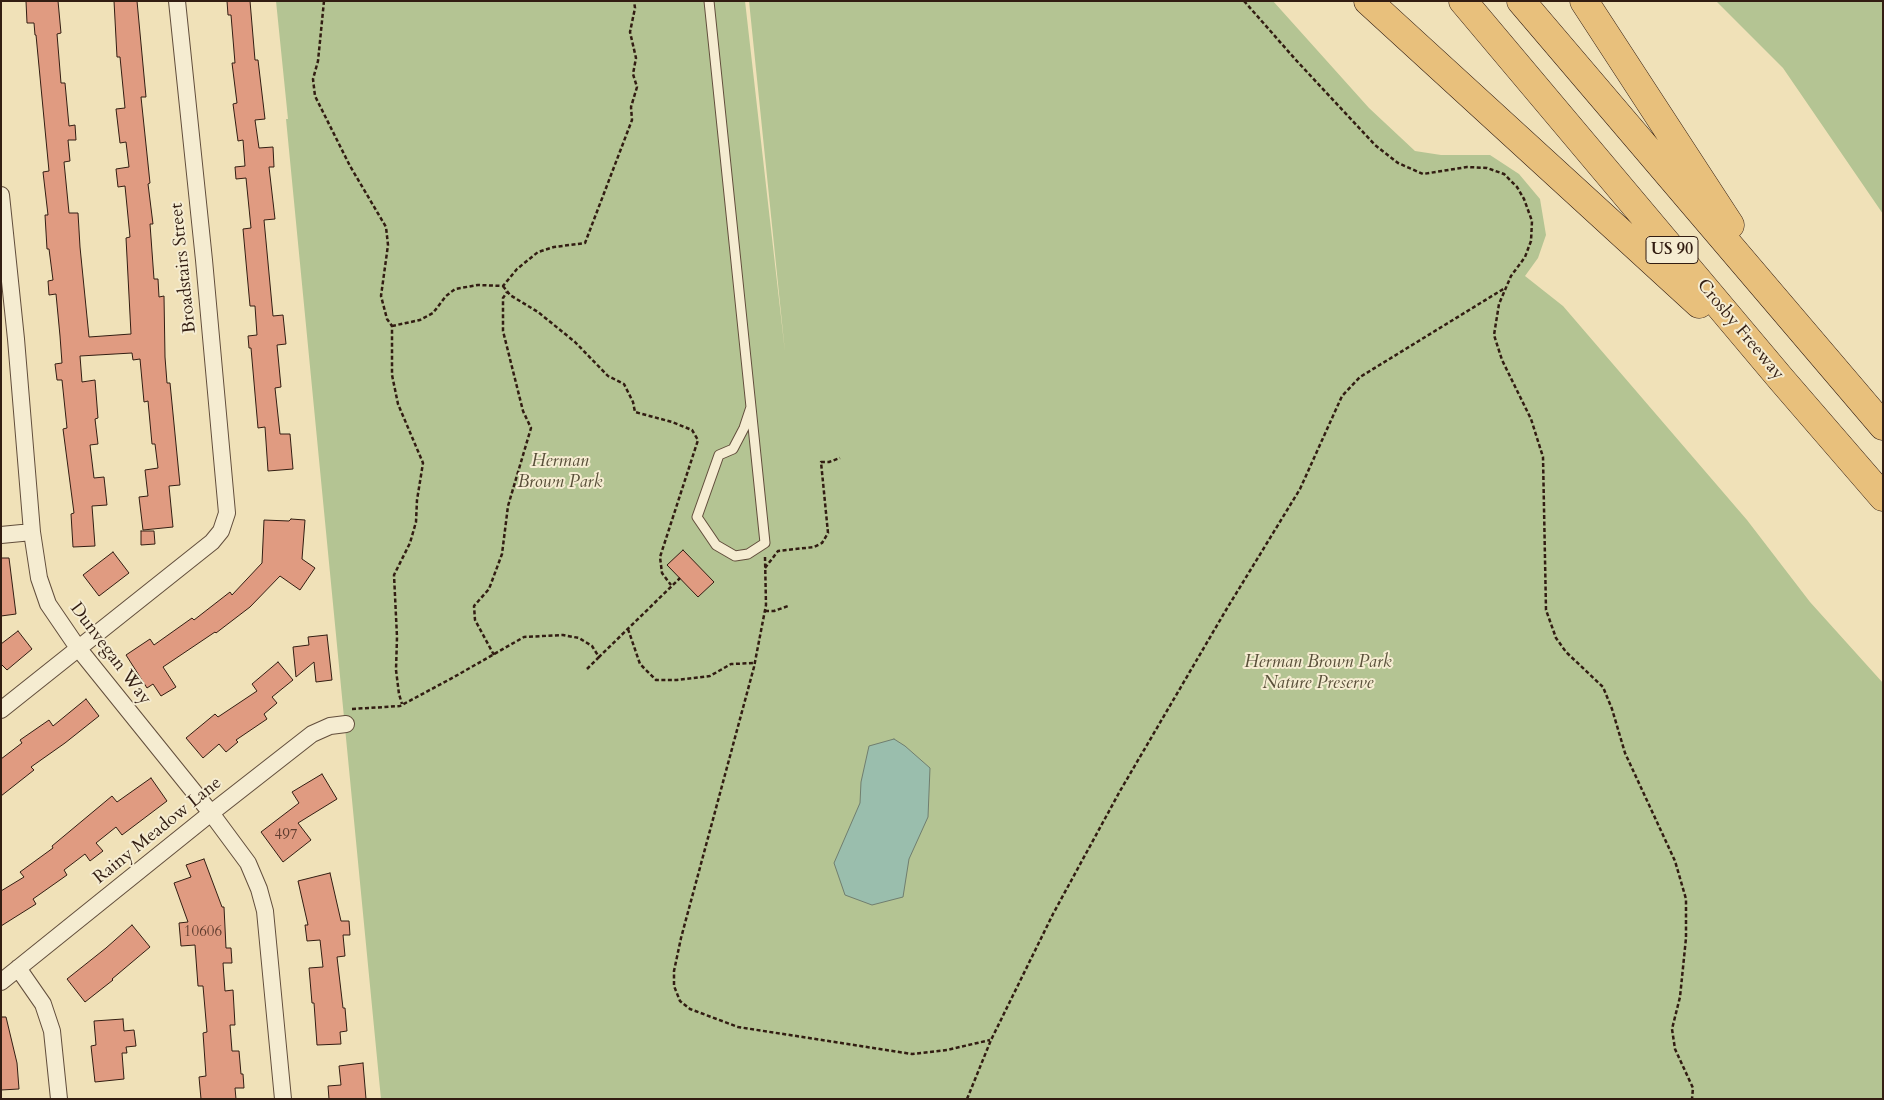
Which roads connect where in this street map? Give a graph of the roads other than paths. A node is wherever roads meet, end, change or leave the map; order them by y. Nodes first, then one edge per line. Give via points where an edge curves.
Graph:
1 (177, 1) edge
2 (709, 1) edge
3 (1368, 1) edge
4 (1463, 1) edge
5 (1521, 1) edge
6 (1584, 1) edge
7 (1, 195) edge
8 (1795, 324) junction
9 (8, 340) edge
10 (1780, 379) junction
11 (751, 407) junction
12 (1883, 426) edge
13 (1883, 496) edge
14 (32, 532) junction
15 (1, 535) edge
16 (78, 648) junction
17 (1, 710) edge
18 (346, 724) road end
19 (211, 813) junction
20 (18, 968) junction
21 (1, 982) edge
22 (59, 1099) edge
23 (283, 1099) edge

1 - 16 street, Broadstairs Street via 227,513 221,531 212,542
2 - 11 lane
3 - 10 highway
4 - 10 highway, Crosby Freeway / US 90
5 - 8 highway, US 90
6 - 8 highway
7 - 9 street, Dunvegan Way
8 - 12 highway, US 90
9 - 14 street, Dunvegan Way
10 - 13 highway, Crosby Freeway / US 90
11 - 11 lane via 765,543 748,554 735,556 716,545 697,517 719,455 733,449
14 - 15 street
14 - 16 street, Dunvegan Way via 39,578 48,604
16 - 17 street
16 - 19 street, Dunvegan Way
18 - 19 street, Rainy Meadow Lane via 330,726 312,734
19 - 20 street, Rainy Meadow Lane
19 - 23 street, Dunvegan Way via 248,863 265,911
20 - 21 street, Rainy Meadow Lane
20 - 22 street via 43,1004 52,1031

